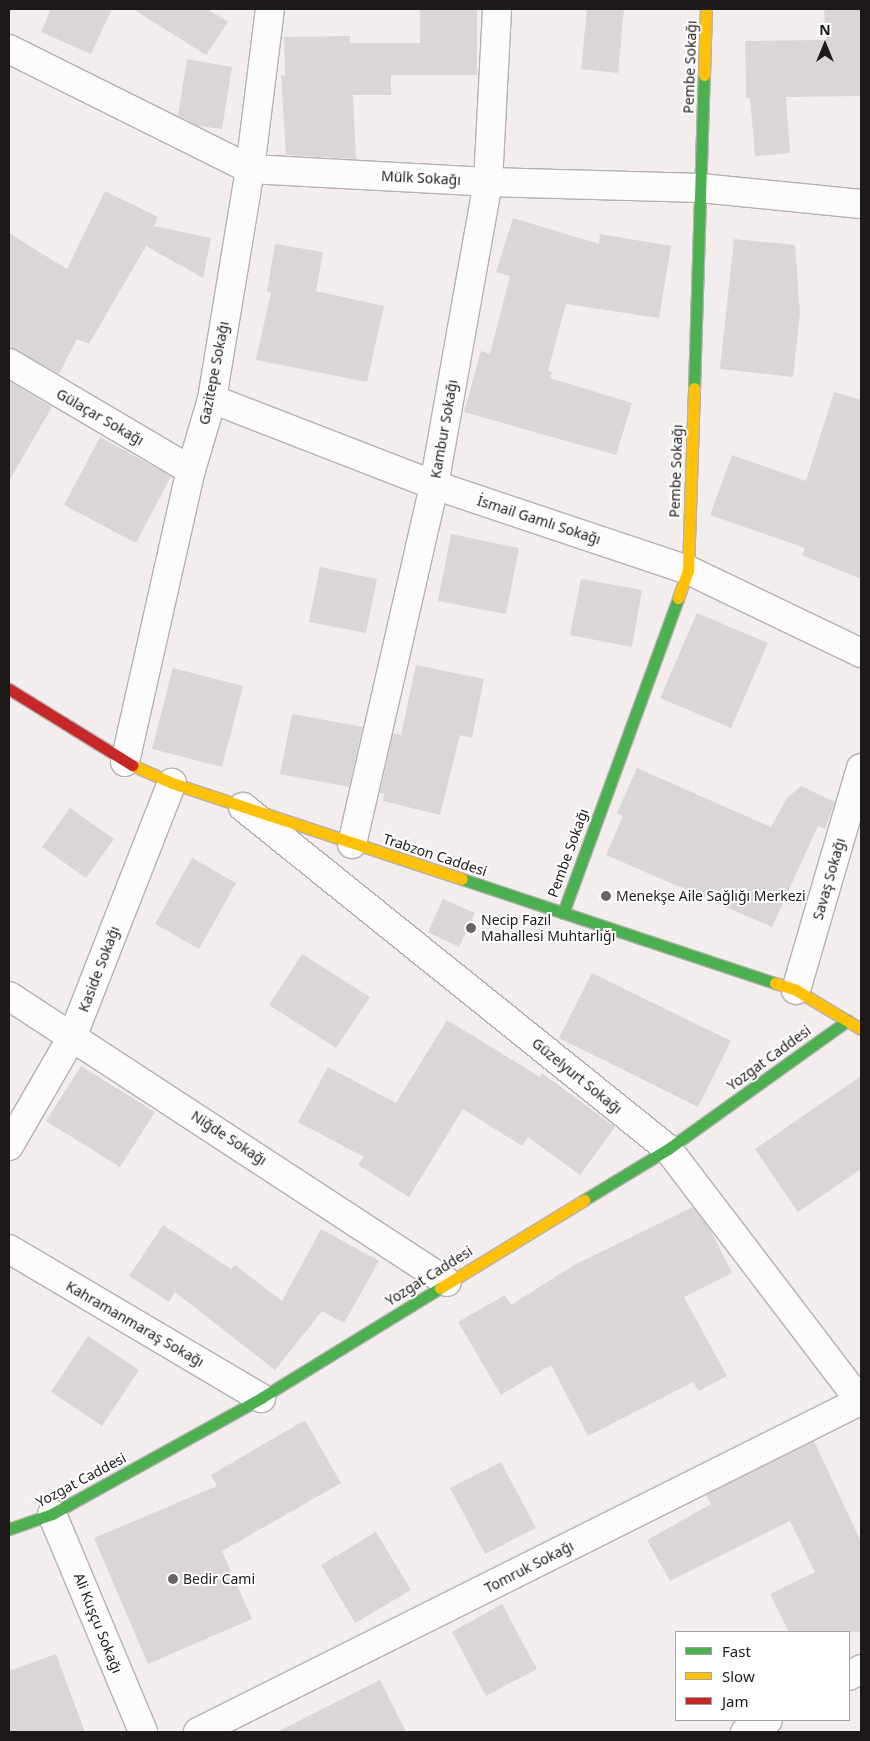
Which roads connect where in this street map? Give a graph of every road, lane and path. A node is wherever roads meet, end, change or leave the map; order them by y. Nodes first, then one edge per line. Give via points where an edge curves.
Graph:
1 (270, 9) edge
2 (497, 9) edge
3 (706, 9) edge
4 (9, 49) edge
5 (250, 169) junction
6 (488, 182) junction
7 (701, 188) junction
8 (861, 204) edge
9 (9, 363) edge
10 (212, 399) junction
11 (191, 470) junction
12 (434, 486) junction
13 (688, 570) junction
14 (861, 653) edge
15 (9, 689) edge
16 (126, 762) junction
17 (861, 768) edge
18 (172, 782) junction
19 (238, 803) junction
20 (352, 844) junction
21 (562, 913) junction
22 (796, 990) junction
23 (9, 996) edge
24 (848, 1020) junction
25 (861, 1029) edge
26 (73, 1036) junction
27 (9, 1146) edge
28 (668, 1149) junction
29 (9, 1249) edge
30 (447, 1282) junction
31 (262, 1398) junction
32 (861, 1402) edge
33 (52, 1514) junction
34 (9, 1529) edge
35 (861, 1669) edge
36 (850, 1675) edge
37 (766, 1721) edge
38 (143, 1732) edge
39 (198, 1732) edge
40 (745, 1732) edge

1 - 5 street, Gazitepe Sokağı
2 - 6 street, Kambur Sokağı
3 - 7 street, Pembe Sokağı
4 - 5 street, Mülk Sokağı
5 - 6 street, Mülk Sokağı
5 - 10 street, Gazitepe Sokağı
6 - 7 street, Mülk Sokağı
6 - 12 street, Kambur Sokağı
7 - 8 street, Mülk Sokağı
7 - 13 street, Pembe Sokağı
9 - 11 street, Gülaçar Sokağı
10 - 11 street, Gazitepe Sokağı
10 - 12 street, İsmail Gamlı Sokağı
11 - 16 street, Gazitepe Sokağı
12 - 13 street, İsmail Gamlı Sokağı
12 - 20 street, Kambur Sokağı
13 - 14 street, İsmail Gamlı Sokağı
13 - 21 street, Pembe Sokağı
15 - 16 street, Trabzon Caddesi
16 - 18 street, Trabzon Caddesi
17 - 22 street, Savaş Sokağı
18 - 19 street, Trabzon Caddesi
18 - 26 street, Kaside Sokağı
19 - 20 street, Trabzon Caddesi
19 - 28 street, Güzelyurt Sokağı
20 - 21 street, Trabzon Caddesi
21 - 22 street, Trabzon Caddesi
22 - 24 street, Trabzon Caddesi
23 - 26 street, Niğde Sokağı
24 - 25 street, Trabzon Caddesi
24 - 28 street, Yozgat Caddesi
26 - 27 street, Kaside Sokağı
26 - 30 street, Niğde Sokağı
28 - 30 street, Yozgat Caddesi
28 - 32 street, Güzelyurt Sokağı
29 - 31 street, Kahramanmaraş Sokağı
30 - 31 street, Yozgat Caddesi
31 - 33 street, Yozgat Caddesi
32 - 39 street, Tomruk Sokağı
33 - 34 street, Yozgat Caddesi
33 - 38 street, Ali Kuşçu Sokağı
35 - 36 street
37 - 40 street

